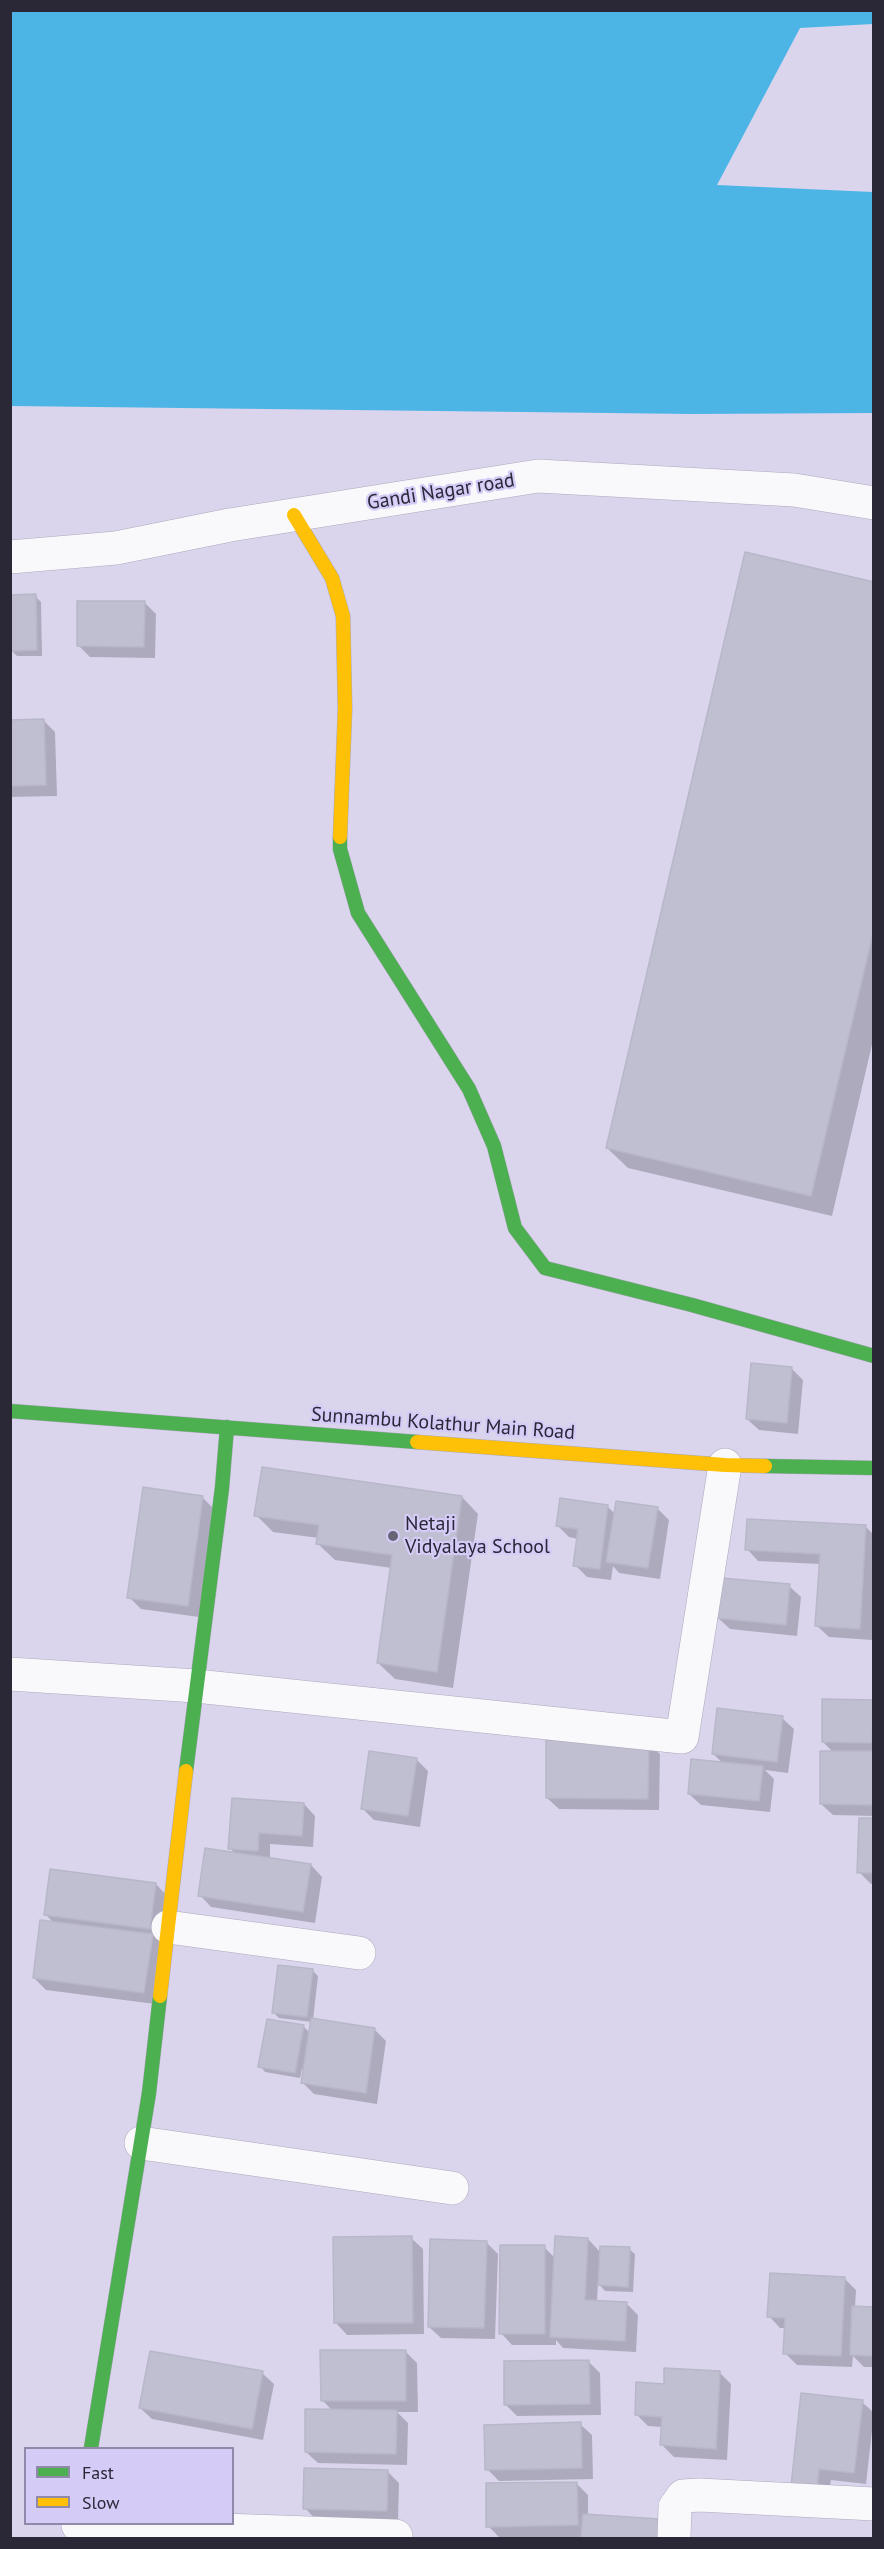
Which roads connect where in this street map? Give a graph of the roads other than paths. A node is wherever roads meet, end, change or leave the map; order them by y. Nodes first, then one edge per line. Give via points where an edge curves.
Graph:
1 (873, 503) edge
2 (294, 515) junction
3 (10, 557) edge
4 (873, 1356) edge
5 (10, 1411) edge
6 (227, 1427) junction
7 (725, 1465) junction
8 (873, 1468) edge
9 (10, 1674) edge
10 (196, 1686) junction
11 (168, 1927) junction
12 (359, 1953) dead end
13 (141, 2143) junction
14 (452, 2188) dead end
15 (91, 2447) edge
16 (873, 2504) edge
17 (74, 2529) edge
18 (396, 2536) dead end
19 (675, 2538) edge

1 - 2 street, Gandi Nagar road via 794,490 538,476
2 - 3 street, Gandi Nagar road via 116,548
2 - 4 street via 332,578 343,616 345,709 340,849 358,913 469,1089 494,1146 514,1228 545,1268
5 - 6 street, Sunnambu Kolathur Main Road
6 - 7 street, Sunnambu Kolathur Main Road
6 - 10 street
7 - 8 street, Sunnambu Kolathur Main Road
7 - 10 street via 682,1737
9 - 10 street
10 - 11 street
11 - 12 street
11 - 13 street
13 - 14 street
13 - 15 street
16 - 19 street via 683,2496 675,2507
17 - 18 street

